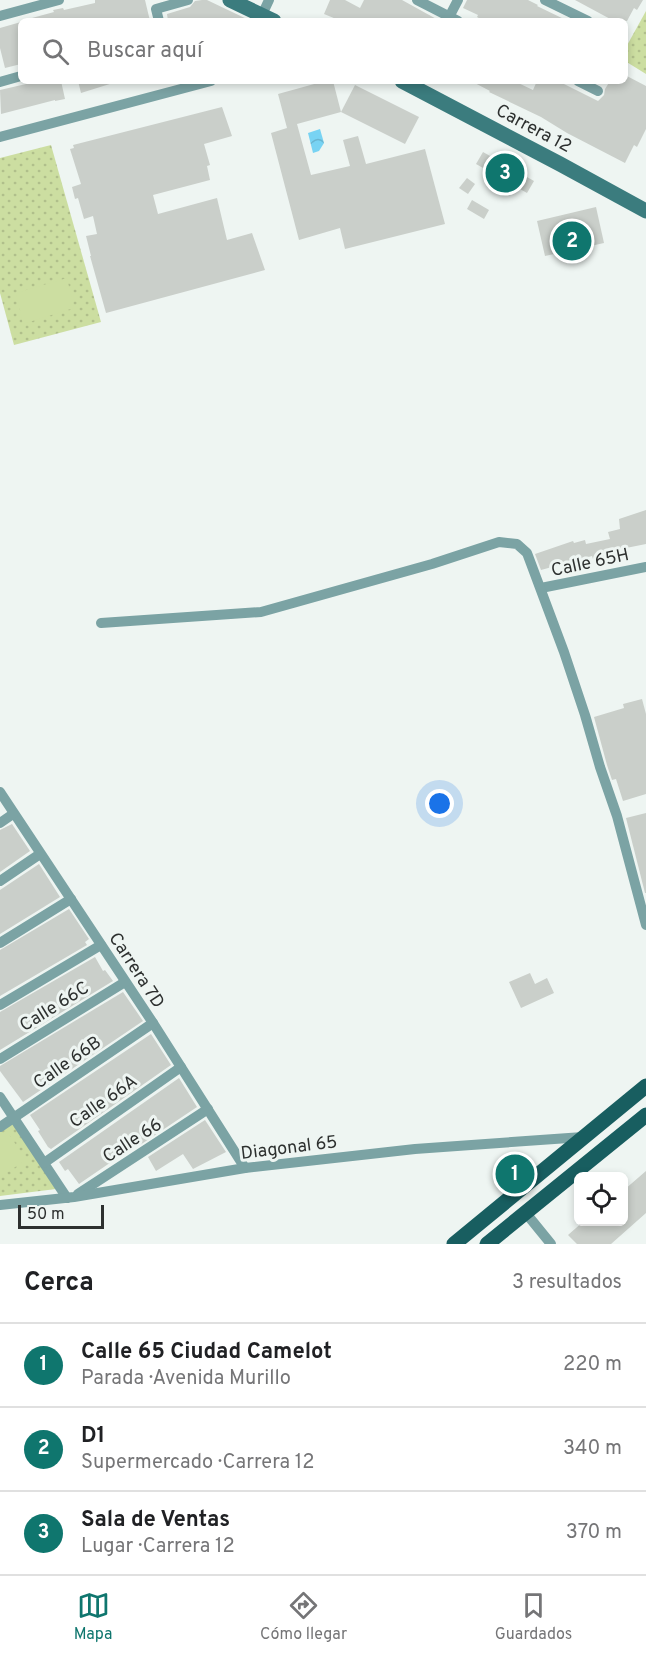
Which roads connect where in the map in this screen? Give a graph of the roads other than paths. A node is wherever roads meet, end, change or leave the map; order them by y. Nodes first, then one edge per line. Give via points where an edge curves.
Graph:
1 (59, 0) edge
2 (188, 0) edge
3 (230, 0) edge
4 (269, 0) edge
5 (417, 0) edge
6 (458, 0) edge
7 (545, 0) edge
8 (0, 16) edge
9 (158, 18) edge
10 (268, 18) edge
11 (448, 18) edge
12 (452, 18) edge
13 (582, 18) edge
14 (18, 77) edge
15 (0, 82) edge
16 (188, 84) edge
17 (414, 84) edge
18 (584, 84) edge
19 (173, 86) edge
20 (598, 91) dead end
21 (0, 137) edge
22 (646, 210) edge
23 (646, 567) edge
24 (541, 588) junction
25 (101, 623) dead end
26 (0, 792) edge
27 (13, 814) junction
28 (0, 823) edge
29 (40, 854) junction
30 (0, 881) edge
31 (71, 899) junction
32 (646, 925) edge
33 (0, 943) edge
34 (101, 945) junction
35 (125, 982) junction
36 (0, 1005) edge
37 (153, 1023) junction
38 (0, 1059) edge
39 (181, 1067) junction
40 (646, 1086) edge
41 (0, 1097) edge
42 (208, 1109) junction
43 (646, 1114) edge
44 (14, 1119) junction
45 (0, 1128) edge
46 (583, 1137) junction
47 (44, 1163) junction
48 (245, 1168) junction
49 (70, 1197) junction
50 (0, 1205) edge
51 (525, 1212) junction
52 (453, 1244) edge
53 (488, 1244) edge
54 (551, 1244) edge

1 - 8 street
2 - 9 street via 156,9
3 - 10 main road
4 - 10 street
5 - 11 street
6 - 12 street
7 - 13 street
14 - 15 street
16 - 19 street
17 - 22 main road, Carrera 12
18 - 20 street
19 - 21 street
23 - 24 street, Calle 65H
24 - 25 street via 526,553 517,544 499,542 261,612
24 - 32 street via 617,816
26 - 27 street, Carrera 7D
27 - 28 street
27 - 29 street, Carrera 7D
29 - 30 street
29 - 31 street, Carrera 7D
31 - 33 street
31 - 34 street, Carrera 7D
34 - 35 street, Carrera 7D
34 - 36 street
35 - 37 street, Carrera 7D
35 - 38 street, Calle 66C
37 - 39 street, Carrera 7D
37 - 44 street, Calle 66B
39 - 42 street, Carrera 7D
39 - 47 street, Calle 66A
40 - 46 main road
41 - 44 street
42 - 48 street, Carrera 7D
42 - 49 street, Calle 66
43 - 51 main road
44 - 45 street, Calle 66B
44 - 47 street
46 - 48 street, Diagonal 65 via 415,1149
46 - 52 main road
47 - 49 street
48 - 49 street, Diagonal 65
49 - 50 street, Diagonal 65
51 - 53 main road
51 - 54 street

